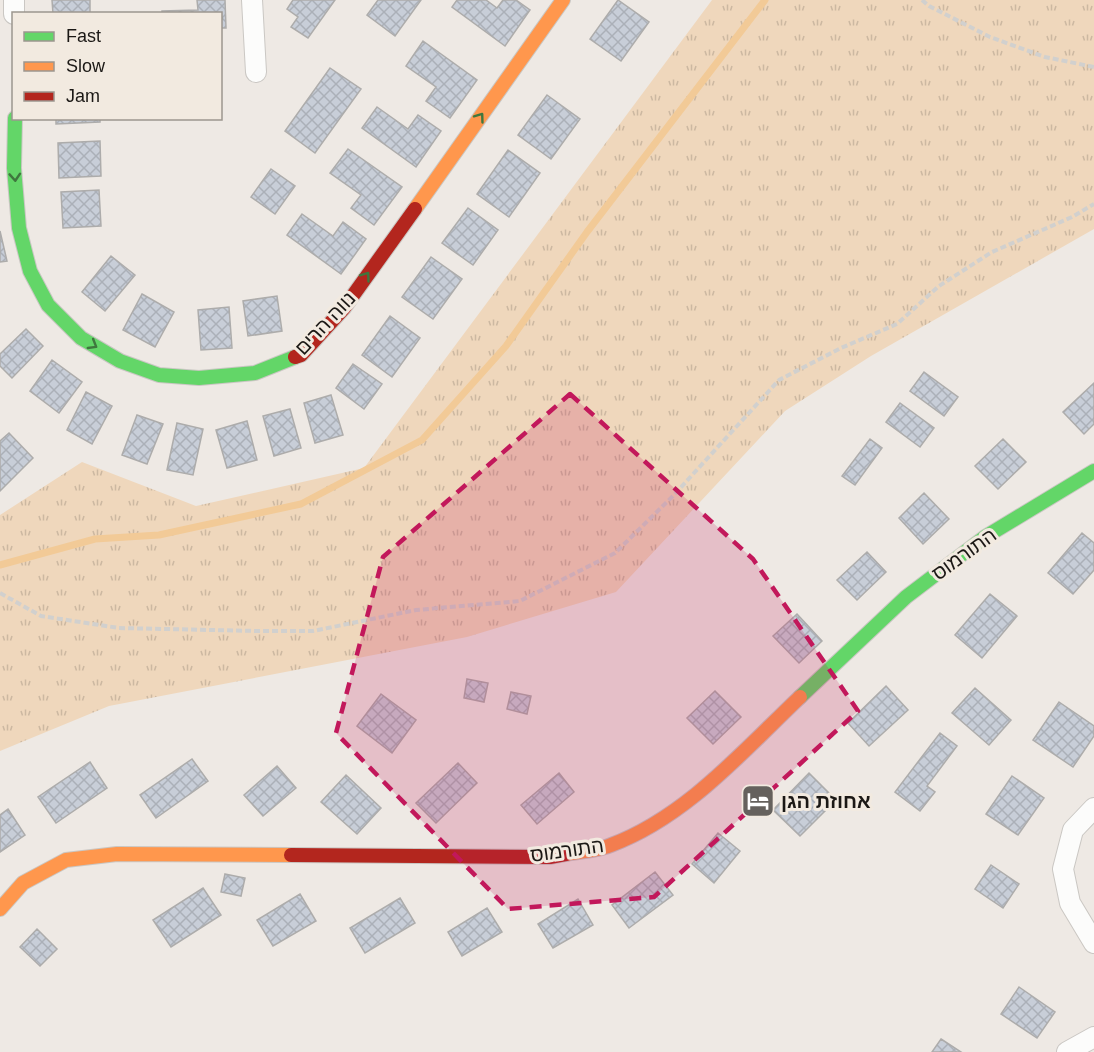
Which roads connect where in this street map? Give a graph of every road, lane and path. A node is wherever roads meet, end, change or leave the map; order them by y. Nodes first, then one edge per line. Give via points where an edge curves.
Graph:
1 (252, 0) edge
2 (563, 0) edge
3 (922, 0) edge
4 (1094, 67) edge
5 (256, 72) dead end
6 (15, 120) edge
7 (1094, 204) edge
8 (1094, 471) edge
9 (0, 593) edge
10 (1094, 808) edge
11 (0, 909) edge
12 (1094, 943) edge
13 (1094, 1037) edge
14 (1067, 1052) edge

1 - 5 street
6 -> 2 street, נווה הרים via 19,228 30,271 48,305 81,338 120,361 159,375 200,378 255,373 301,355 344,308
3 - 4 path via 990,37 1045,57
7 - 9 path via 992,252 939,286 897,324 779,380 615,554 520,601 416,610 313,631 236,630 119,628 40,616
8 - 11 street, התורמוס via 985,537 906,597 711,781 657,823 610,846 550,857 117,854 66,860 23,884
10 - 12 street via 1073,830 1063,869 1070,903
13 - 14 street

